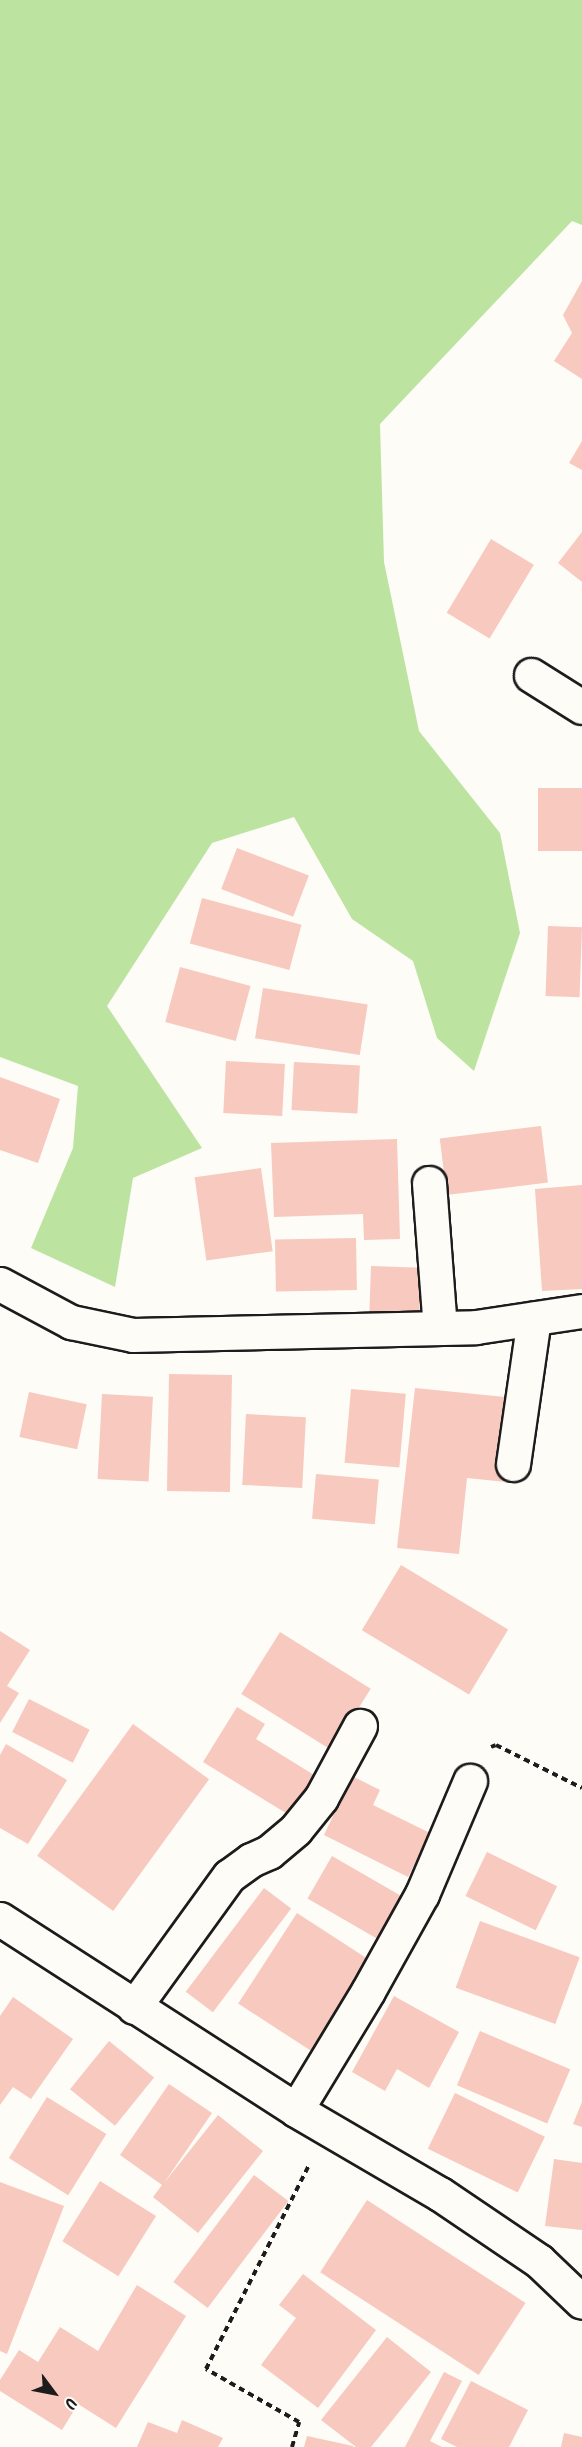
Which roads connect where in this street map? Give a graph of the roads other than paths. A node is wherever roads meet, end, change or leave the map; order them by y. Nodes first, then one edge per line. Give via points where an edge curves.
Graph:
1 (531, 675) dead end
2 (582, 706) edge
3 (429, 1183) dead end
4 (0, 1284) edge
5 (582, 1311) edge
6 (534, 1319) junction
7 (440, 1328) junction
8 (513, 1464) dead end
9 (360, 1726) dead end
10 (470, 1781) road end
11 (0, 1919) edge
12 (134, 2007) junction
13 (297, 2110) junction
14 (582, 2302) edge

1 - 2 street
3 - 7 street
4 - 7 street via 71,1322 133,1335
5 - 6 street
6 - 7 street
6 - 8 street
9 - 12 street via 321,1798 303,1821 269,1852 230,1876
10 - 13 street via 422,1894
11 - 12 street
12 - 13 street
13 - 14 street via 500,2234 555,2274

